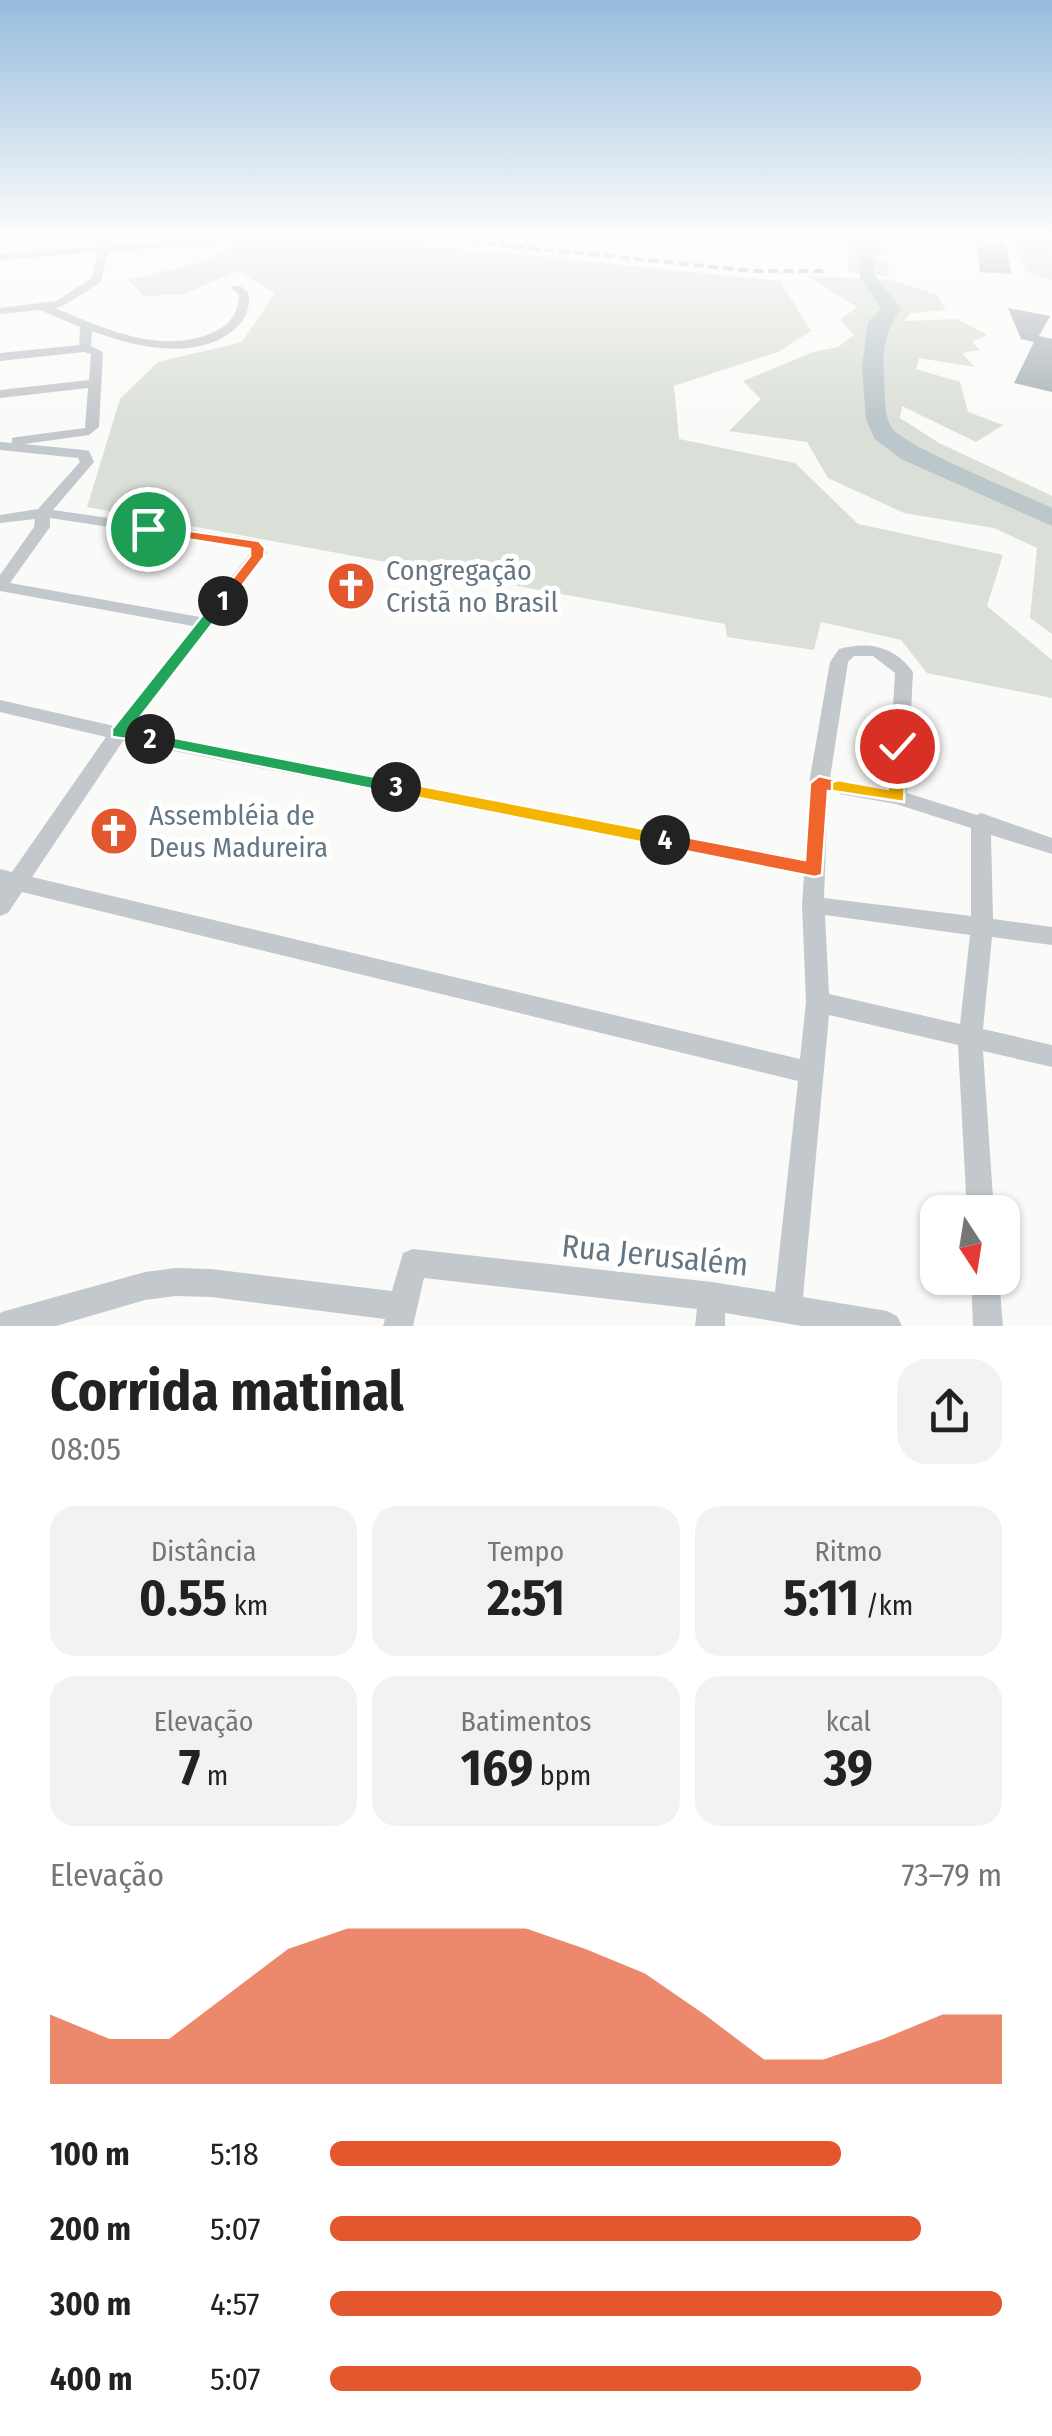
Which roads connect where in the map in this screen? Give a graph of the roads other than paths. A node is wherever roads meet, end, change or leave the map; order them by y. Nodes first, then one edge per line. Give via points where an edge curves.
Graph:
1 (72, 299) edge
2 (243, 299) edge
3 (43, 307) junction
4 (0, 312) edge
5 (86, 325) junction
6 (84, 348) junction
7 (0, 357) edge
8 (97, 383) junction
9 (0, 394) edge
10 (0, 444) edge
11 (43, 513) junction
12 (0, 519) edge
13 (0, 586) edge
14 (206, 622) junction
15 (0, 706) edge
16 (118, 733) junction
17 (819, 783) junction
18 (897, 797) junction
19 (980, 822) junction
20 (1052, 846) edge
21 (815, 869) junction
22 (8, 880) edge
23 (813, 905) junction
24 (0, 907) edge
25 (982, 928) junction
26 (1052, 936) edge
27 (818, 1002) junction
28 (970, 1037) junction
29 (1052, 1056) edge
30 (812, 1073) junction
31 (980, 1195) edge
32 (987, 1295) edge
33 (712, 1296) junction
34 (788, 1306) junction
35 (400, 1316) edge
36 (5, 1326) edge
37 (710, 1326) edge
38 (887, 1326) edge
39 (988, 1326) edge

1 - 3 street
2 - 5 street via 240,317 204,341 163,343
3 - 4 street
3 - 5 street
5 - 6 street
6 - 7 street
6 - 8 street via 98,352
8 - 9 street
8 - 10 street via 88,431
10 - 11 street via 84,454 86,462
11 - 12 street
11 - 13 street via 42,527
11 - 14 street via 254,544 257,557
13 - 14 street
14 - 16 street
15 - 16 street
16 - 21 street
16 - 22 street
17 - 18 street
17 - 18 street via 840,657 874,649 898,663 906,680
17 - 21 street
18 - 19 street
19 - 20 street
19 - 25 street
21 - 23 street
22 - 24 street
22 - 30 street
23 - 25 street
23 - 27 street
25 - 26 street
25 - 28 street
27 - 28 street
27 - 30 street
28 - 29 street
28 - 31 street
30 - 34 street
32 - 39 street
33 - 34 street, Rua Jerusalém
33 - 35 street, Rua Jerusalém via 413,1263
33 - 37 street
34 - 38 street, Rua Jerusalém
35 - 36 street via 176,1282

